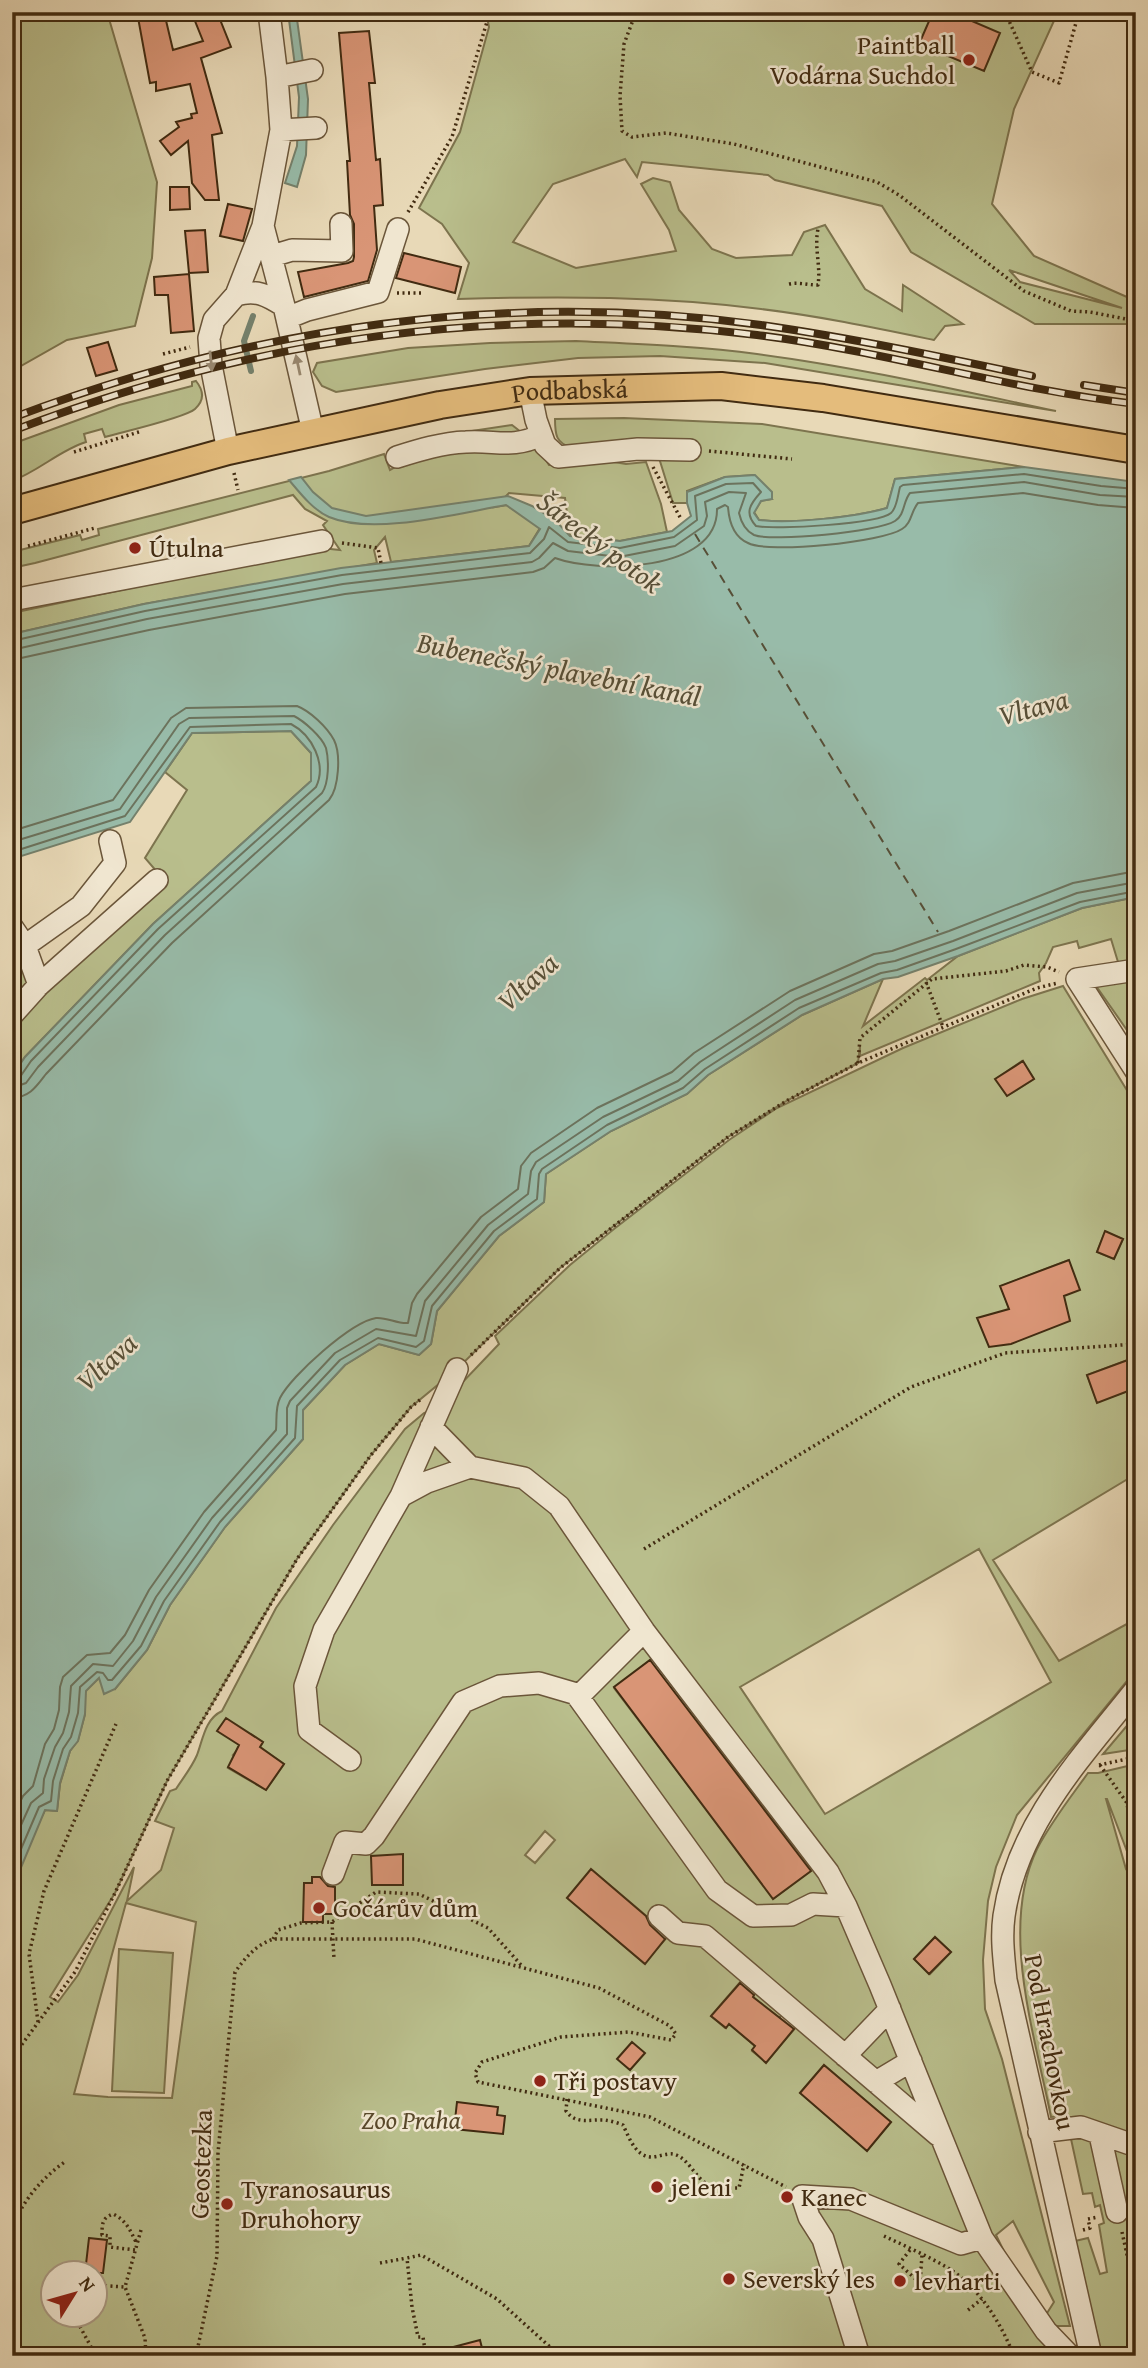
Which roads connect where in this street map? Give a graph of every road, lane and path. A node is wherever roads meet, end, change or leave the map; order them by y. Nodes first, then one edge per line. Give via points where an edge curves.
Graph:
1 (269, 12) edge
2 (490, 12) edge
3 (636, 12) edge
4 (1005, 12) edge
5 (1079, 12) edge
6 (312, 70) dead end
7 (283, 76) junction
8 (316, 128) dead end
9 (287, 130) junction
10 (341, 224) dead end
11 (263, 226) junction
12 (398, 229) joint
13 (818, 229) dead end
14 (275, 255) junction
15 (789, 284) dead end
16 (236, 295) junction
17 (286, 312) junction
18 (1136, 321) edge
19 (202, 344) dead end
20 (163, 354) dead end
21 (530, 391) junction
22 (142, 431) dead end
23 (313, 432) junction
24 (541, 435) junction
25 (646, 449) junction
26 (690, 450) joint
27 (1136, 450) edge
28 (228, 451) junction
29 (74, 452) dead end
30 (397, 457) dead end
31 (792, 459) dead end
32 (12, 511) edge
33 (681, 519) dead end
34 (95, 528) dead end
35 (322, 541) joint
36 (28, 546) dead end
37 (381, 563) dead end
38 (12, 600) edge
39 (110, 841) dead end
40 (157, 880) dead end
41 (12, 928) edge
42 (19, 951) edge
43 (1136, 970) edge
44 (1077, 979) junction
45 (926, 982) junction
46 (39, 985) junction
47 (12, 1015) edge
48 (943, 1027) junction
49 (858, 1063) junction
50 (1136, 1071) edge
51 (1136, 1344) edge
52 (457, 1369) joint
53 (429, 1392) dead end
54 (431, 1427) junction
55 (470, 1467) junction
56 (401, 1496) junction
57 (643, 1549) dead end
58 (644, 1631) junction
59 (1136, 1689) edge
60 (576, 1694) junction
61 (116, 1724) dead end
62 (1136, 1757) edge
63 (350, 1760) dead end
64 (1076, 1765) junction
65 (1100, 1765) junction
66 (1132, 1835) dead end
67 (332, 1874) dead end
68 (846, 1906) junction
69 (659, 1916) dead end
70 (332, 1922) junction
71 (273, 1939) junction
72 (333, 1939) junction
73 (334, 1959) dead end
74 (523, 1966) junction
75 (890, 2009) junction
76 (38, 2022) junction
77 (845, 2056) junction
78 (12, 2058) edge
79 (911, 2061) junction
80 (876, 2082) junction
81 (567, 2099) junction
82 (1039, 2132) junction
83 (1100, 2135) junction
84 (941, 2138) junction
85 (1136, 2147) edge
86 (66, 2161) dead end
87 (744, 2164) junction
88 (802, 2196) junction
89 (1117, 2213) junction
90 (12, 2228) edge
91 (141, 2230) dead end
92 (874, 2231) dead end
93 (1074, 2232) dead end
94 (982, 2238) junction
95 (137, 2244) junction
96 (910, 2249) junction
97 (1136, 2249) edge
98 (135, 2250) junction
99 (1126, 2251) junction
100 (922, 2255) junction
101 (407, 2258) junction
102 (380, 2263) dead end
103 (108, 2286) edge
104 (125, 2287) junction
105 (1136, 2296) edge
106 (982, 2300) junction
107 (968, 2310) dead end
108 (82, 2330) edge
109 (96, 2356) edge
110 (146, 2356) edge
111 (196, 2356) edge
112 (426, 2356) edge
113 (560, 2356) edge
114 (859, 2356) edge
115 (1014, 2356) edge
116 (1070, 2356) edge
117 (1091, 2356) edge

1 - 7 street
2 - 12 path via 452,137
3 - 18 path via 624,44 622,131 632,137 666,132 734,144 877,182 1024,290 1071,311
4 - 5 path via 1032,72 1059,83
6 - 7 street
7 - 9 street
8 - 9 street
9 - 11 street
10 - 14 street via 342,251 292,250
11 - 14 street
11 - 16 street
12 - 17 street via 378,292
13 - 15 path via 818,285
14 - 17 street
16 - 17 street via 249,291 268,295
16 -> 28 street via 214,320 209,338
23 -> 17 street
19 - 20 path
21 - 23 main road, Podbabská
21 - 24 street
21 - 27 main road, Podbabská via 721,386 823,398
22 - 29 path
23 - 28 main road, Podbabská
24 - 25 street via 558,457
24 - 30 street via 523,443 431,446
25 - 26 street
25 - 33 path
26 - 31 path
28 - 32 main road, Podbabská
34 - 36 path
35 - 37 path via 378,548
35 - 38 street
39 - 42 street via 115,863 81,906
40 - 46 street
41 - 42 street
42 - 46 street
43 - 44 street
44 - 45 path via 1033,965
44 - 48 path via 1037,988
44 - 50 street
45 - 48 path
45 - 49 path via 860,1038
46 - 47 street
48 - 49 path
49 - 52 path via 729,1137 561,1269
51 - 57 path via 1005,1353 911,1387
52 - 54 street
53 - 76 path via 371,1455 297,1559 167,1781 75,1972
54 - 55 street
54 - 56 street
55 - 56 street
55 - 58 street via 524,1478 559,1506
56 - 63 street via 324,1630 305,1686 309,1730
58 - 60 street
58 - 68 street via 828,1872
59 - 64 street, Pod Hrachovkou
60 - 67 street via 539,1683 500,1686 463,1702 374,1836 366,1844 345,1842
60 - 68 street via 717,1889 753,1916 791,1914 813,1904
61 - 76 path via 44,1891 29,1954
62 - 65 path
64 - 65 path
64 - 82 street, Pod Hrachovkou via 1028,1835 1004,1917 1006,1980
65 - 66 path via 1127,1802
68 - 75 street
69 - 77 street via 678,1933 705,1936
70 - 71 path via 301,1923 278,1930
70 - 72 path
70 - 74 path via 376,1892 419,1894 488,1928
71 - 72 path
71 - 111 path, Geostezka via 253,1950 235,1972 218,2153 217,2256
72 - 73 path
72 - 74 path via 415,1939
74 - 81 path via 599,1988 670,2026 676,2034 671,2040 629,2032 561,2037 482,2062 475,2073 478,2082
75 - 77 street
75 - 79 street
76 - 78 path
77 - 80 street
79 - 80 street
79 - 84 street
80 - 84 street
81 - 87 path via 650,2117
81 - 87 path via 571,2117 623,2125 642,2154 674,2154 711,2186 739,2188
82 - 83 street via 1069,2126
82 - 117 street, Pod Hrachovkou
83 - 85 street
83 - 89 street
84 - 94 street
86 - 90 path via 36,2188
87 - 88 path
88 - 94 street via 851,2199 961,2244
88 - 114 street via 823,2239
89 - 93 path via 1088,2219 1090,2228
89 - 99 path
91 - 95 path
92 - 96 path
94 - 116 street via 1046,2331
95 - 98 path
95 - 98 path via 120,2217 113,2214 102,2221 102,2235 110,2236 110,2246
96 - 100 path
96 - 100 path via 899,2264 920,2283
97 - 99 path
98 - 104 path
99 - 105 path
100 - 106 path via 951,2270
101 - 102 path
101 - 112 path via 418,2337 423,2337
101 - 113 path via 421,2255 496,2299
103 - 104 path
104 - 110 path via 145,2339
106 - 107 path
106 - 115 path via 1004,2330
108 - 109 path

